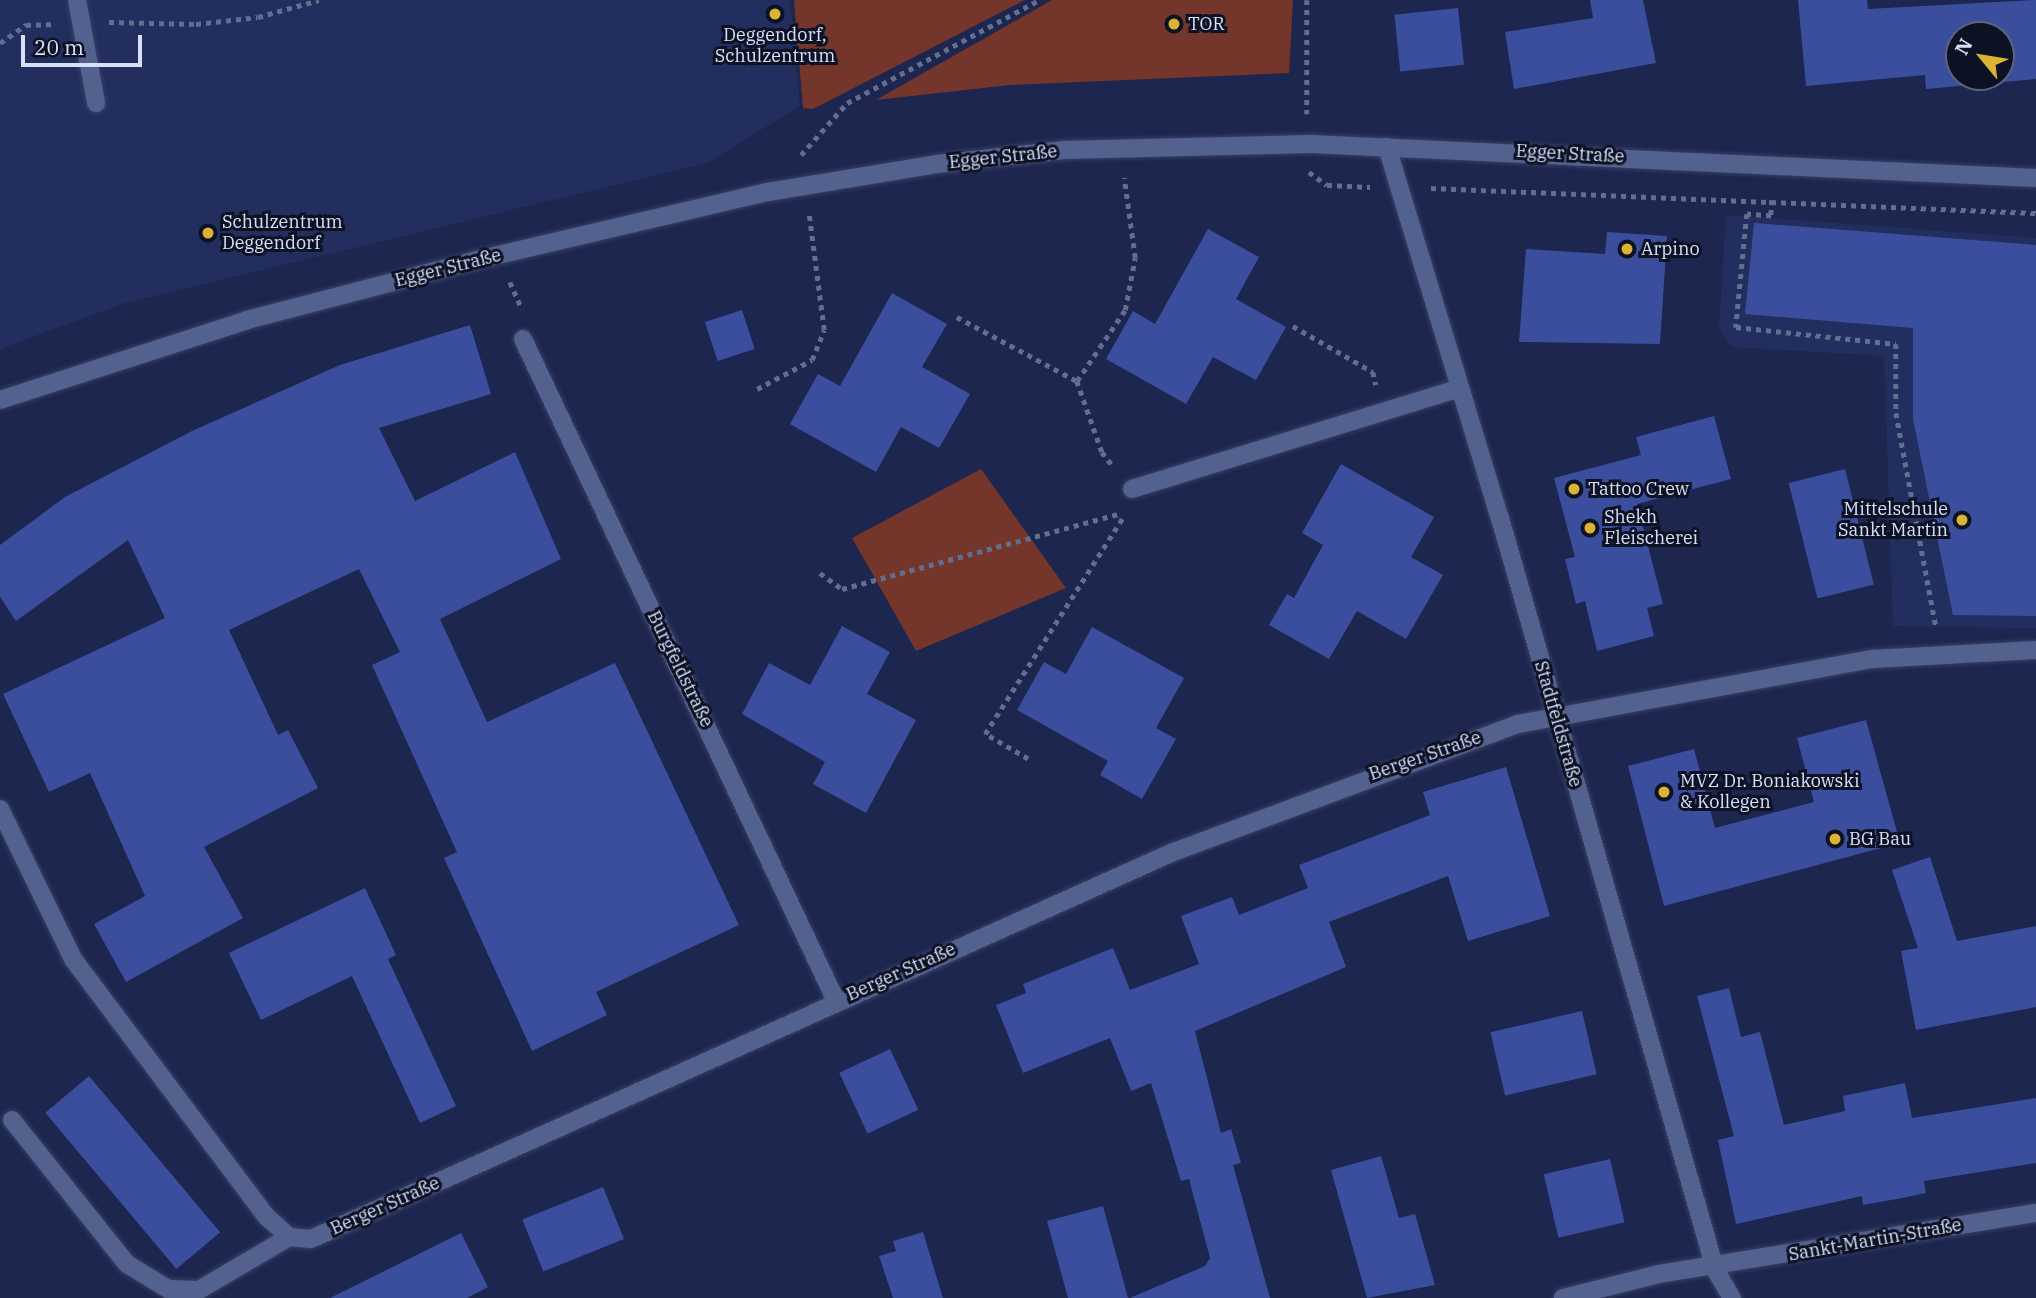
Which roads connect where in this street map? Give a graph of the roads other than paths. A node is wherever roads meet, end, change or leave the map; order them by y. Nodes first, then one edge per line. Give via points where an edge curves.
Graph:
1 (77, 0) edge
2 (96, 103) dead end
3 (1387, 148) junction
4 (2036, 178) edge
5 (523, 339) dead end
6 (1460, 388) junction
7 (0, 400) edge
8 (1132, 489) road end
9 (2036, 650) edge
10 (1556, 718) junction
11 (0, 808) edge
12 (836, 1001) junction
13 (12, 1119) dead end
14 (2036, 1213) edge
15 (289, 1237) junction
16 (1714, 1269) junction
17 (1563, 1298) edge
18 (1732, 1298) edge

1 - 2 street
3 - 4 street, Egger Straße
3 - 6 street, Stadtfeldstraße
3 - 7 street, Egger Straße via 1120,150 937,164 768,192 247,320
5 - 12 street, Burgfeldstraße
6 - 8 street
6 - 10 street, Stadtfeldstraße
9 - 10 street, Berger Straße via 1941,652 1728,682
10 - 12 street, Berger Straße via 1505,728 1171,852
10 - 16 street, Stadtfeldstraße
11 - 15 street via 73,959 267,1217
12 - 15 street, Berger Straße via 311,1239
13 - 15 street via 127,1264 168,1289 199,1290
14 - 16 street, Sankt-Martin-Straße
16 - 17 street, Sankt-Martin-Straße via 1659,1274
16 - 18 street, Stadtfeldstraße

